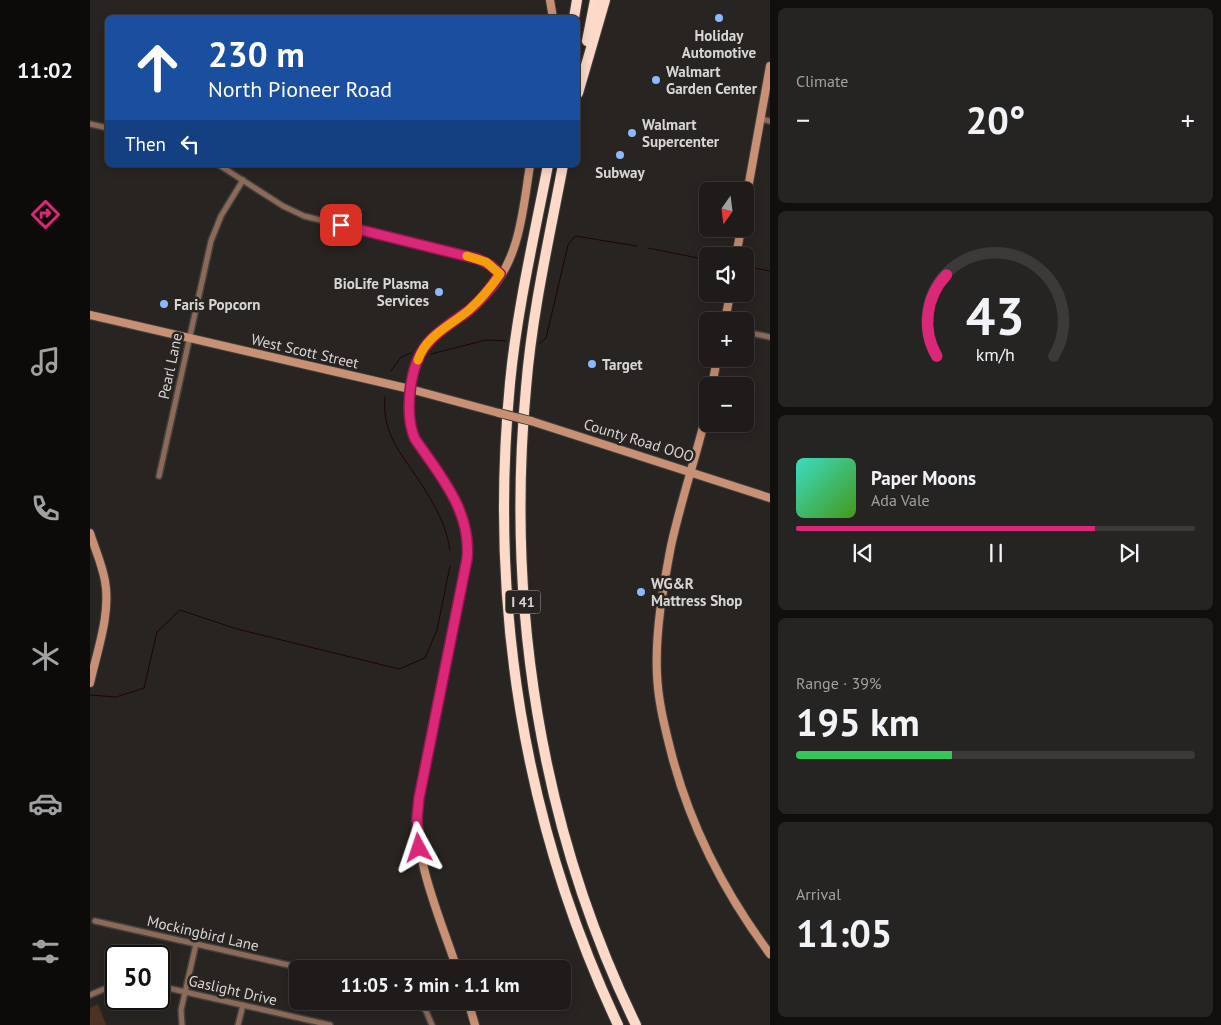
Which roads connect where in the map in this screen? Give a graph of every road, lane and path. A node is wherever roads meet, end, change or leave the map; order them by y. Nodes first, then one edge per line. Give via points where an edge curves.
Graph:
1 (550, 0) edge
2 (570, 0) edge
3 (577, 0) edge
4 (595, 0) edge
5 (604, 0) edge
6 (552, 15) edge
7 (570, 15) edge
8 (574, 15) edge
9 (770, 66) edge
10 (580, 78) edge
11 (580, 87) edge
12 (761, 119) junction
13 (770, 121) edge
14 (90, 124) edge
15 (105, 127) edge
16 (222, 167) edge
17 (530, 167) edge
18 (548, 167) edge
19 (563, 167) edge
20 (243, 180) junction
21 (749, 182) edge
22 (500, 274) junction
23 (90, 316) edge
24 (754, 334) edge
25 (770, 337) edge
26 (189, 339) junction
27 (410, 389) junction
28 (499, 413) joint
29 (702, 432) edge
30 (691, 471) junction
31 (159, 476) dead end
32 (770, 498) edge
33 (90, 533) edge
34 (90, 683) edge
35 (95, 921) dead end
36 (196, 944) junction
37 (770, 954) edge
38 (454, 960) edge
39 (289, 965) edge
40 (105, 989) edge
41 (170, 989) edge
42 (185, 992) junction
43 (90, 995) edge
44 (243, 1005) junction
45 (425, 1010) edge
46 (471, 1010) edge
47 (182, 1025) edge
48 (238, 1025) edge
49 (330, 1025) edge
50 (432, 1025) edge
51 (475, 1025) edge
52 (618, 1025) edge
53 (636, 1025) edge

1 - 6 main road
2 - 7 highway
3 - 8 highway
4 - 10 highway
5 - 11 highway
9 - 12 main road
12 - 13 street
12 - 21 main road
14 - 15 street
16 - 20 street
17 - 22 main road via 518,237 510,260
18 - 52 highway, I 41 via 510,382 504,522 510,645 517,701 547,833 579,932
19 - 53 highway, I 41 via 526,385 521,451 520,568 529,662 549,777 579,885
20 - 22 street via 304,216 478,259
20 - 26 street, Pearl Lane via 213,232
22 - 27 main road via 487,294 428,342 421,352
23 - 26 main road, West Scott Street
24 - 25 street
26 - 27 main road, West Scott Street
26 - 31 street, Pearl Lane
27 - 28 main road, West Scott Street
27 - 38 main road via 411,429 452,494 468,540 467,559 419,798 417,827 422,860
28 - 30 main road, County Road OOO, bridge
29 - 30 main road
30 - 32 main road, County Road OOO
30 - 37 main road via 663,593 657,672 661,712 679,780 702,842 730,896
33 - 34 main road via 105,578 106,598
35 - 36 street, Mockingbird Lane
36 - 39 street, Mockingbird Lane
36 - 42 street
40 - 43 street
41 - 42 street, Gaslight Drive
42 - 44 street, Gaslight Drive
42 - 47 street via 180,1014
44 - 48 street
44 - 49 street, Gaslight Drive
45 - 50 street
46 - 51 main road

